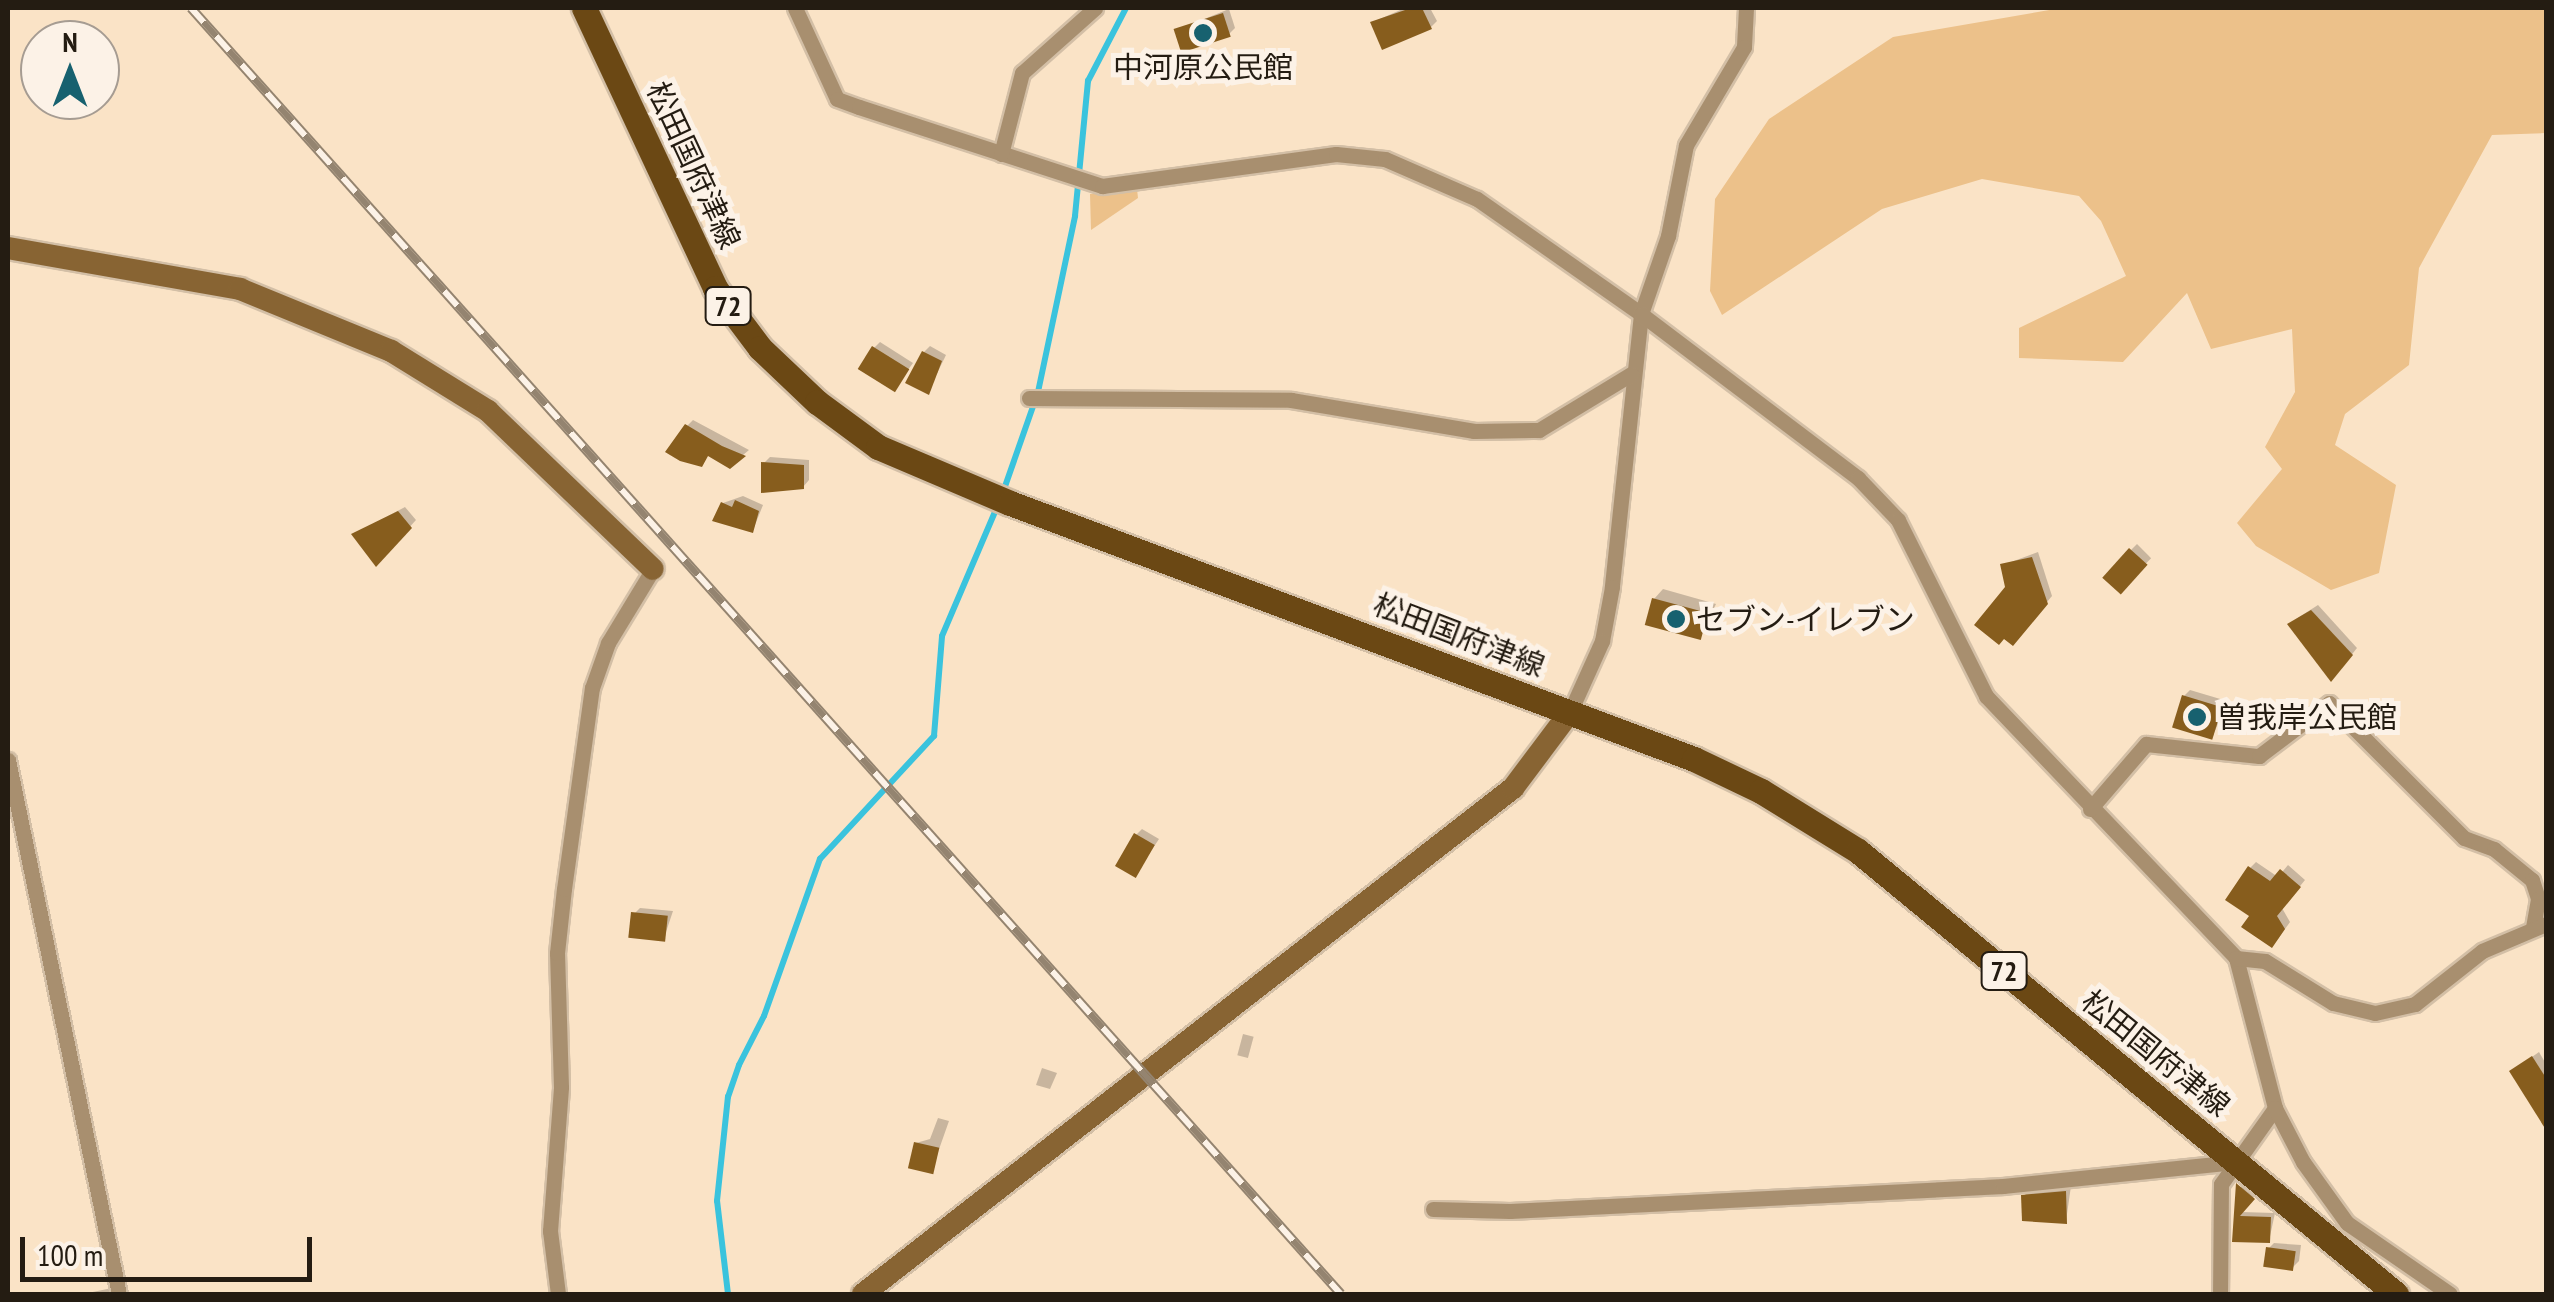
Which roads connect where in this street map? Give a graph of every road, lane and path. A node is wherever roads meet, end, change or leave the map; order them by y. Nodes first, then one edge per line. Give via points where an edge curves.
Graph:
1 (584, 8) edge
2 (795, 8) edge
3 (1095, 8) edge
4 (1746, 8) edge
5 (1001, 154) junction
6 (8, 248) edge
7 (1640, 314) junction
8 (1631, 374) junction
9 (1035, 399) dead end
10 (653, 570) joint
11 (1570, 712) junction
12 (8, 760) edge
13 (2090, 809) junction
14 (2540, 925) edge
15 (2236, 958) junction
16 (2275, 1108) junction
17 (2239, 1162) junction
18 (1433, 1209) dead end
19 (119, 1294) edge
20 (558, 1294) edge
21 (862, 1294) edge
22 (2220, 1294) edge
23 (2396, 1294) edge
24 (2450, 1294) edge

1 - 11 main road, 松田国府津線 / 72 via 715,288 760,348 878,447
2 - 5 street via 837,99
3 - 5 street via 1022,73
4 - 7 street via 1744,47 1686,145 1668,236
5 - 7 street via 1093,184 1190,178 1336,154 1385,159 1477,199
6 - 10 street via 240,289 390,351 488,411
7 - 8 street
7 - 13 street via 1858,478 1898,520 1986,696
8 - 9 street via 1539,430 1474,432 1291,400
8 - 11 street via 1612,587 1602,641
10 - 20 street via 608,642 592,688 564,889 550,1232
11 - 17 main road, 松田国府津線 / 72 via 1761,791 1858,851
11 - 21 street via 1513,788
12 - 19 street
13 - 14 street via 2146,744 2258,756 2329,703 2464,838 2494,849 2532,880
13 - 15 street via 2215,929
14 - 15 street via 2482,951 2415,1004 2375,1013 2334,1003 2265,961
15 - 16 street
16 - 17 street
16 - 24 street via 2347,1223
17 - 18 street via 2003,1186 1510,1211
17 - 22 street via 2221,1184
17 - 23 main road, 松田国府津線 / 72

